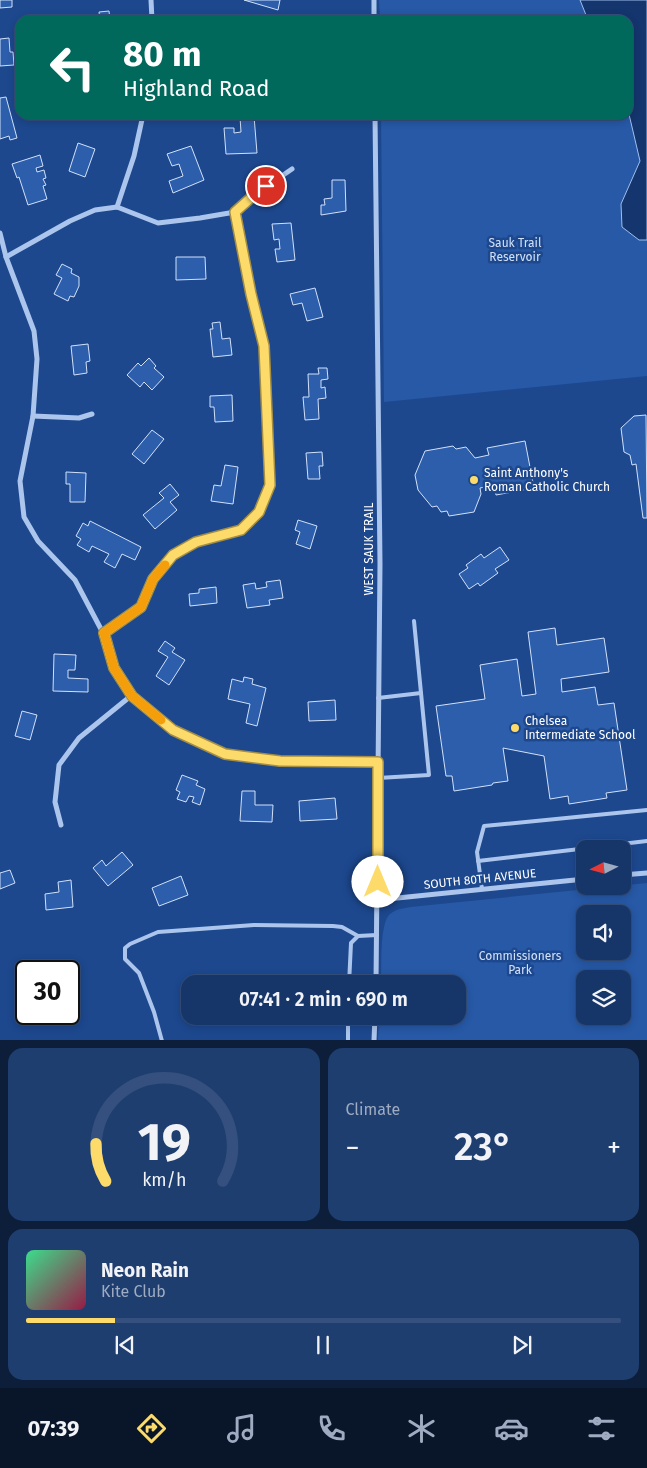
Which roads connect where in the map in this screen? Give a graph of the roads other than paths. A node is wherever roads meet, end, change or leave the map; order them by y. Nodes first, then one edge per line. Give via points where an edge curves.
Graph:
1 (151, 0) edge
2 (374, 0) edge
3 (152, 15) edge
4 (374, 15) edge
5 (142, 120) edge
6 (375, 120) edge
7 (292, 169) dead end
8 (117, 207) junction
9 (235, 212) junction
10 (0, 233) edge
11 (6, 257) junction
12 (92, 414) dead end
13 (33, 416) junction
14 (414, 621) dead end
15 (104, 633) junction
16 (421, 693) junction
17 (132, 696) junction
18 (378, 698) junction
19 (378, 762) junction
20 (378, 778) junction
21 (647, 810) edge
22 (61, 825) dead end
23 (647, 840) edge
24 (478, 861) junction
25 (647, 873) edge
26 (631, 875) edge
27 (576, 880) edge
28 (482, 889) junction
29 (378, 900) junction
30 (377, 935) junction
31 (358, 936) junction
32 (349, 975) edge
33 (376, 975) edge
34 (348, 1025) edge
35 (375, 1025) edge
36 (162, 1040) edge
37 (348, 1040) edge
38 (374, 1040) edge

1 - 3 street
2 - 4 street
5 - 8 street
6 - 18 street, WEST SAUK TRAIL via 380,558
7 - 9 street
8 - 9 street via 158,223
8 - 11 street via 95,210 70,221
9 - 15 street via 264,346 270,485 259,512 241,530 196,542 173,555 153,579 141,607
10 - 11 street
11 - 13 street via 34,331
12 - 13 street via 79,418
13 - 15 street via 20,481 24,517 38,541 75,580
14 - 16 lane
15 - 17 street via 114,668
16 - 18 lane
16 - 20 lane via 429,775
17 - 19 street via 173,730 225,754 280,761
17 - 22 street via 79,738 59,766 55,802
18 - 19 street, WEST SAUK TRAIL
19 - 20 street, WEST SAUK TRAIL
20 - 29 street, WEST SAUK TRAIL
21 - 24 lane via 484,826 476,852
23 - 24 lane
24 - 28 lane
25 - 26 street
27 - 28 street, SOUTH 80TH AVENUE
28 - 29 street, SOUTH 80TH AVENUE
29 - 30 street, WEST SAUK TRAIL
30 - 31 lane
30 - 33 street, WEST SAUK TRAIL
31 - 32 lane via 351,943
31 - 36 lane via 333,926 254,925 158,932 130,944 125,948 125,959 139,972
34 - 37 lane
35 - 38 street

